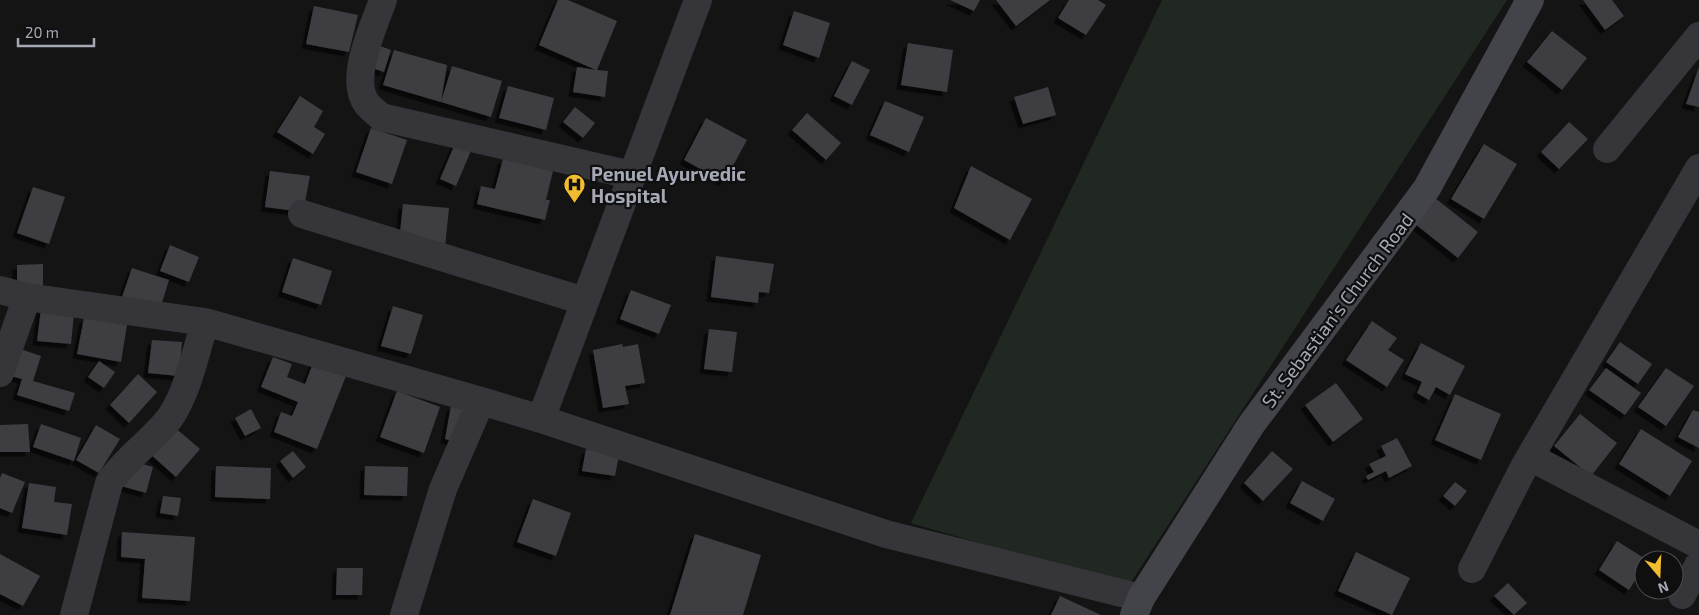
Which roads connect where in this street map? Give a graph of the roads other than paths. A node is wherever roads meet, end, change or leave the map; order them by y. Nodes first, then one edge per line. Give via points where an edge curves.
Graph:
1 (383, 0) edge
2 (698, 0) edge
3 (1530, 0) edge
4 (1699, 36) edge
5 (1607, 150) dead end
6 (1699, 168) edge
7 (631, 175) junction
8 (302, 214) dead end
9 (0, 290) edge
10 (26, 297) junction
11 (584, 301) junction
12 (205, 322) junction
13 (0, 373) edge
14 (481, 402) junction
15 (541, 419) junction
16 (1530, 457) junction
17 (1699, 545) edge
18 (1699, 564) edge
19 (1472, 569) dead end
20 (1684, 591) edge
21 (1137, 606) edge
22 (74, 615) edge
23 (404, 615) edge

1 - 7 street via 361,61 360,82 366,103 381,117
2 - 7 street
3 - 21 street, St. Sebastian's Church Road via 1427,188 1251,425
4 - 5 street
6 - 16 street
7 - 11 street
8 - 11 street
9 - 10 street
10 - 12 street
10 - 13 street
11 - 15 street
12 - 14 street
12 - 22 street via 170,417 152,439 120,466 109,483
14 - 15 street
14 - 23 street via 443,490
15 - 21 street via 886,534
16 - 17 street
16 - 19 street
18 - 20 street

